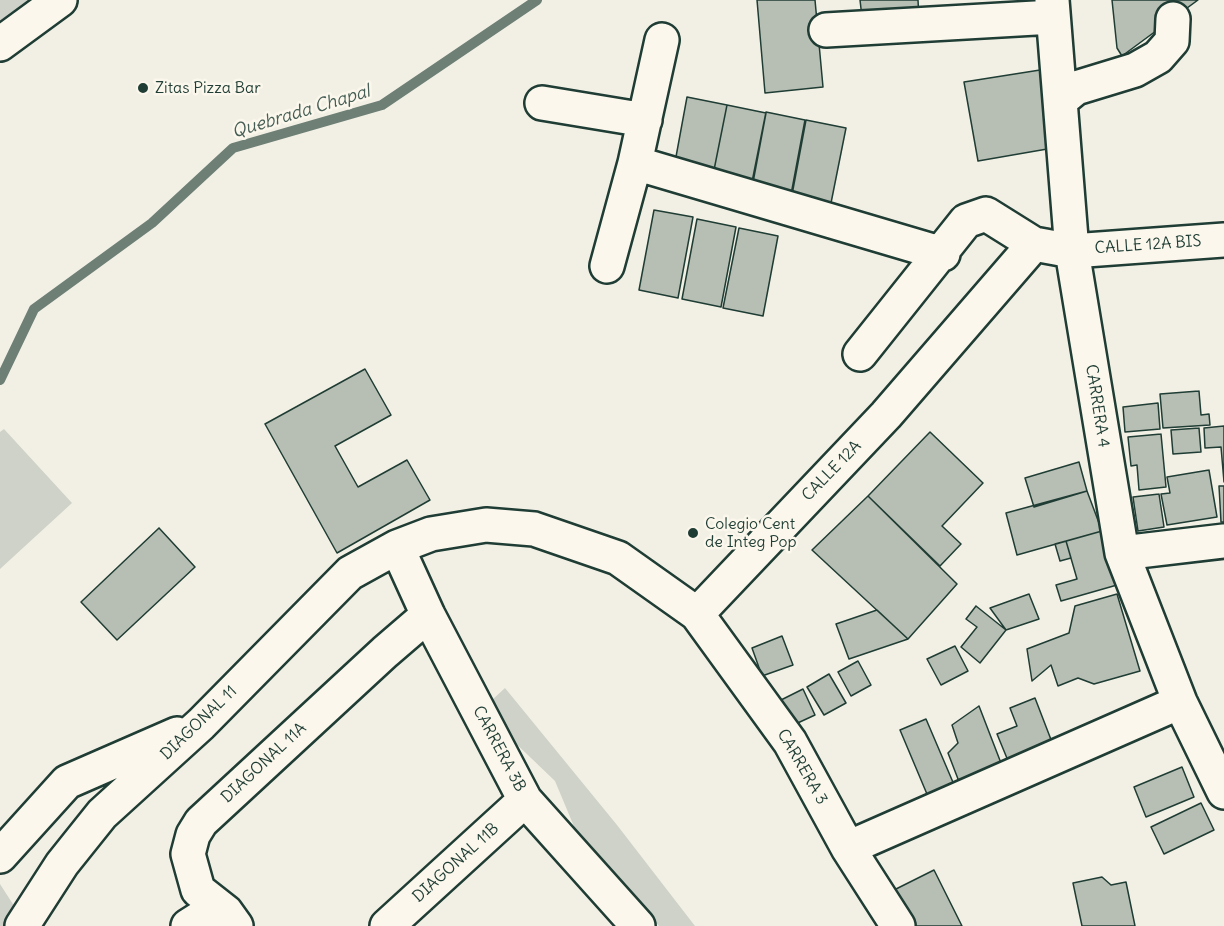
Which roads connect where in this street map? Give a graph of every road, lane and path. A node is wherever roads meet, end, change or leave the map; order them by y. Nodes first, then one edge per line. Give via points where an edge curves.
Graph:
1 (60, 0) edge
2 (1052, 8) edge
3 (1173, 19) dead end
4 (826, 30) dead end
5 (662, 40) dead end
6 (0, 44) edge
7 (1060, 101) junction
8 (542, 103) dead end
9 (645, 120) junction
10 (635, 164) junction
11 (1224, 240) edge
12 (1034, 244) junction
13 (1072, 251) junction
14 (943, 254) junction
15 (608, 266) dead end
16 (860, 354) dead end
17 (1224, 541) edge
18 (397, 547) junction
19 (1122, 553) junction
20 (697, 614) junction
21 (428, 615) junction
22 (1180, 702) junction
23 (201, 724) junction
24 (1224, 792) edge
25 (525, 800) junction
26 (848, 848) junction
27 (0, 856) edge
28 (227, 917) edge
29 (22, 924) edge
30 (188, 926) edge
31 (387, 926) edge
32 (638, 926) edge
33 (898, 926) edge

1 - 6 street
2 - 4 street
2 - 7 street, CARRERA 4
3 - 7 street via 1172,41 1158,57 1135,70 1076,88
5 - 9 street
7 - 13 street, CARRERA 4
8 - 9 street
9 - 10 street
10 - 14 street
10 - 15 street
11 - 13 street, CALLE 12A BIS
12 - 13 street
12 - 14 street via 986,214 966,221
12 - 20 street, CALLE 12A via 886,414
13 - 19 street, CARRERA 4
14 - 16 street
17 - 19 street
18 - 20 street, DIAGONAL 11 via 431,534 486,525 534,529 618,558
18 - 21 street, CARRERA 3B
18 - 23 street, DIAGONAL 11 via 350,573
19 - 22 street, CARRERA 4
20 - 26 street, CARRERA 3 via 790,742
21 - 25 street, CARRERA 3B
21 - 28 street, DIAGONAL 11A via 201,822 188,854 198,890
22 - 24 street, CARRERA 4
22 - 26 street
23 - 27 street via 67,782
23 - 29 street, DIAGONAL 11 via 102,814
25 - 31 street, DIAGONAL 11B
25 - 32 street, CARRERA 3B
26 - 33 street, CARRERA 3
28 - 30 street, DIAGONAL 11A

